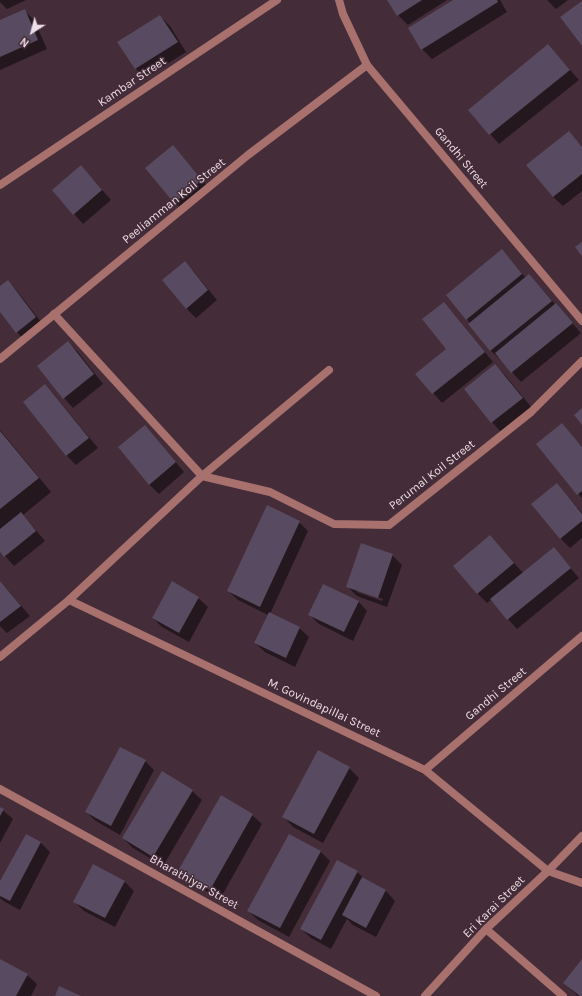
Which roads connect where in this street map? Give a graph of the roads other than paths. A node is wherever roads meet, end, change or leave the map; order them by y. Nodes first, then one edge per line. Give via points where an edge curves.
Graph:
1 (277, 0) edge
2 (339, 0) edge
3 (367, 65) junction
4 (0, 185) edge
5 (54, 314) junction
6 (582, 321) edge
7 (0, 359) edge
8 (582, 361) edge
9 (329, 370) dead end
10 (202, 476) junction
11 (69, 600) junction
12 (582, 636) edge
13 (0, 657) edge
14 (425, 770) junction
15 (0, 789) edge
16 (582, 836) edge
17 (548, 871) junction
18 (582, 883) edge
19 (486, 929) junction
20 (376, 996) edge
21 (425, 996) edge
22 (563, 996) edge

1 - 4 street, Kambar Street
2 - 3 street, Gandhi Street
3 - 5 street, Peeliamman Koil Street via 248,155
3 - 6 street, Gandhi Street
5 - 7 street, Peeliamman Koil Street
5 - 10 street
8 - 10 street, Perumal Koil Street via 531,412 389,525 334,524 270,492
9 - 10 street
10 - 11 street
11 - 13 street
11 - 14 street, M. Govindapillai Street
12 - 14 street, Gandhi Street
14 - 17 street, M. Govindapillai Street
15 - 20 street, Bharathiyar Street
16 - 17 street, Eri Karai Street
17 - 18 street, M. Govindapillai Street
17 - 19 street, Eri Karai Street
19 - 21 street, Eri Karai Street
19 - 22 street

